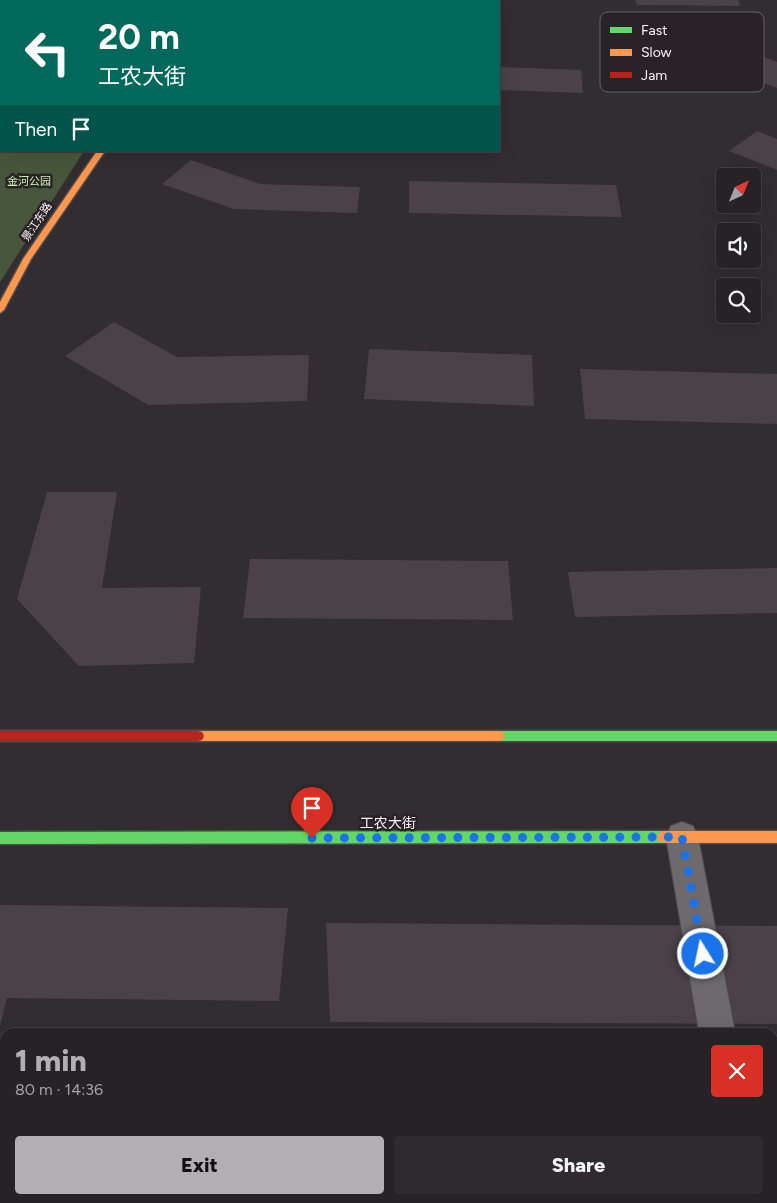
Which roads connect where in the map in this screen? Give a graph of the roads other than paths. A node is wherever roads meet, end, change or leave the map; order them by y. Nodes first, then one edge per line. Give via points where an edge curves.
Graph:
1 (100, 152) edge
2 (0, 310) edge
3 (0, 736) edge
4 (777, 736) edge
5 (682, 837) junction
6 (777, 837) edge
7 (0, 838) edge
8 (716, 1028) edge

1 - 2 main road, 景江东路 via 27,259
3 - 4 main road
5 - 6 main road, 工农大街
5 - 7 main road, 工农大街
5 - 8 street

